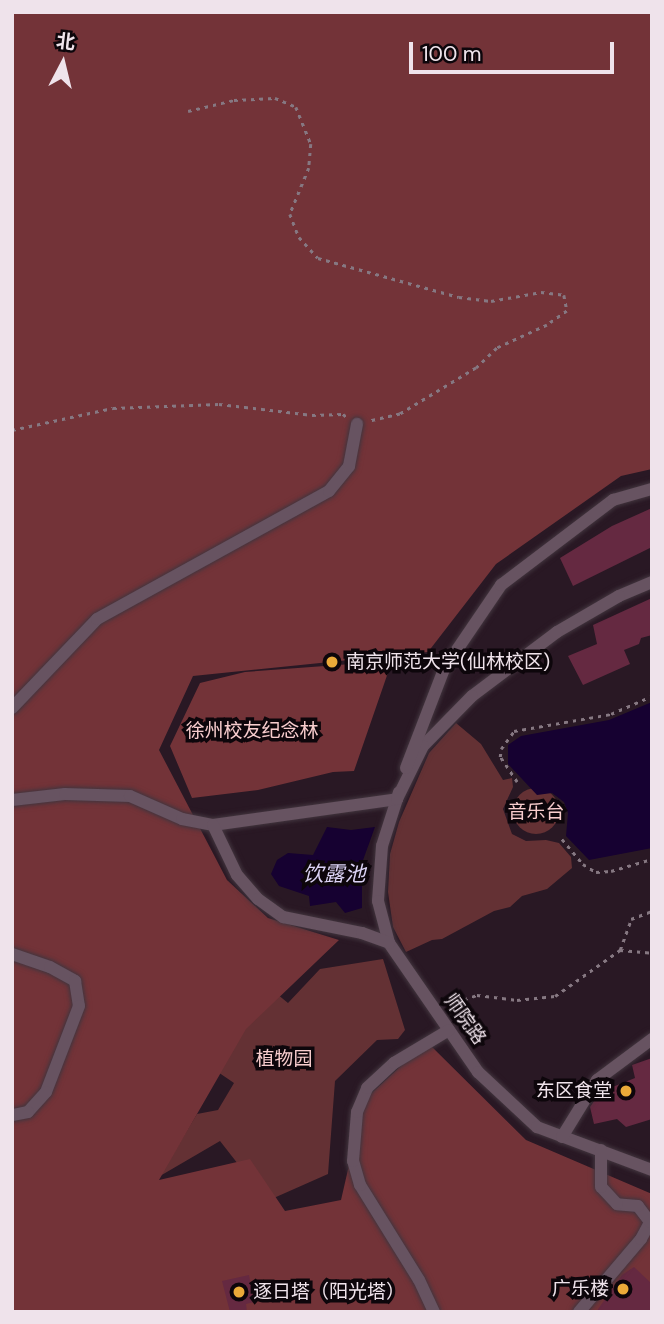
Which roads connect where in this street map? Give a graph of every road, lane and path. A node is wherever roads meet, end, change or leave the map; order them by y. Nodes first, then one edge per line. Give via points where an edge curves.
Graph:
1 (188, 111) dead end
2 (357, 424) junction
3 (12, 430) edge
4 (652, 489) edge
5 (652, 582) edge
6 (652, 696) edge
7 (12, 708) edge
8 (517, 782) dead end
9 (397, 799) junction
10 (12, 800) edge
11 (213, 825) junction
12 (562, 839) dead end
13 (652, 859) edge
14 (652, 911) edge
15 (389, 943) junction
16 (620, 950) junction
17 (652, 953) edge
18 (12, 954) edge
19 (435, 1010) junction
20 (449, 1030) junction
21 (652, 1039) edge
22 (12, 1115) edge
23 (562, 1137) junction
24 (601, 1150) junction
25 (652, 1170) edge
26 (434, 1312) edge
27 (579, 1312) edge

1 - 2 path via 234,100 275,99 296,107 311,144 309,168 290,214 299,237 318,258 459,297 491,301 541,292 564,295 567,311 547,326 497,348 476,368 400,414
2 - 3 path via 343,414 219,404 114,408
2 - 7 street via 349,466 329,491 97,619
4 - 9 street, 师院路 via 613,500 501,585 444,669
5 - 9 street, 师院路 via 557,632 472,696 424,746
6 - 8 path via 611,714 514,731 500,757
9 - 11 street
9 - 15 street, 师院路 via 382,846 379,901
10 - 11 street via 65,794 130,796 183,819
11 - 15 street via 237,875 258,899 283,917
12 - 13 path via 596,872
14 - 16 path via 631,919
15 - 19 street, 师院路
16 - 17 path
16 - 19 path via 555,996 517,1000 477,995
18 - 22 street via 75,981 79,1006 46,1092 28,1112
19 - 20 street, 师院路
20 - 23 street, 师院路 via 478,1072 537,1128
20 - 26 street via 394,1063 367,1088 357,1112 353,1161 360,1185
21 - 23 street via 597,1080
23 - 24 street, 师院路
24 - 25 street, 师院路
24 - 27 street via 601,1187 617,1204 638,1206 650,1222

